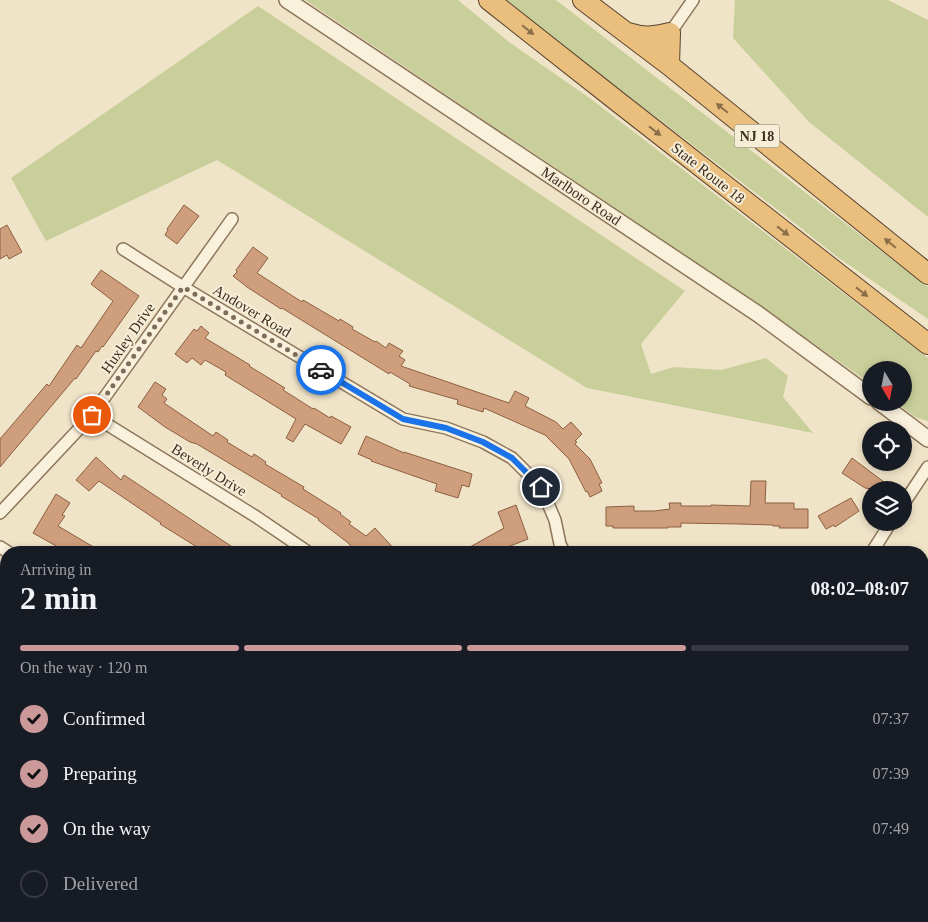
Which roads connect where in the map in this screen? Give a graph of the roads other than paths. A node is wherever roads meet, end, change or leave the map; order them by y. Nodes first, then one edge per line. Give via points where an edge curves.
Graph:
1 (286, 0) edge
2 (489, 0) edge
3 (583, 0) edge
4 (693, 0) edge
5 (626, 33) junction
6 (670, 34) junction
7 (669, 66) junction
8 (232, 219) dead end
9 (123, 250) dead end
10 (928, 274) edge
11 (183, 287) junction
12 (928, 344) edge
13 (862, 390) edge
14 (891, 411) edge
15 (92, 415) junction
16 (928, 439) edge
17 (928, 466) edge
18 (912, 491) edge
19 (0, 513) edge
20 (885, 531) edge
21 (299, 546) edge
22 (561, 546) edge
23 (876, 546) edge

1 - 13 street, Marlboro Road via 758,314
2 -> 12 highway, State Route 18
3 - 5 highway, NJ 18
4 - 6 street
5 - 6 highway via 640,37
5 - 7 highway, NJ 18
6 - 7 highway
10 -> 7 highway, NJ 18
8 - 11 street, Huxley Drive
9 - 11 street, Andover Road
11 - 15 street, Huxley Drive
11 - 22 street, Andover Road via 403,419 446,428 483,442 512,458 541,487 555,520
14 - 16 street
15 - 19 street, Huxley Drive
15 - 21 street, Beverly Drive
17 - 18 street
20 - 23 street

